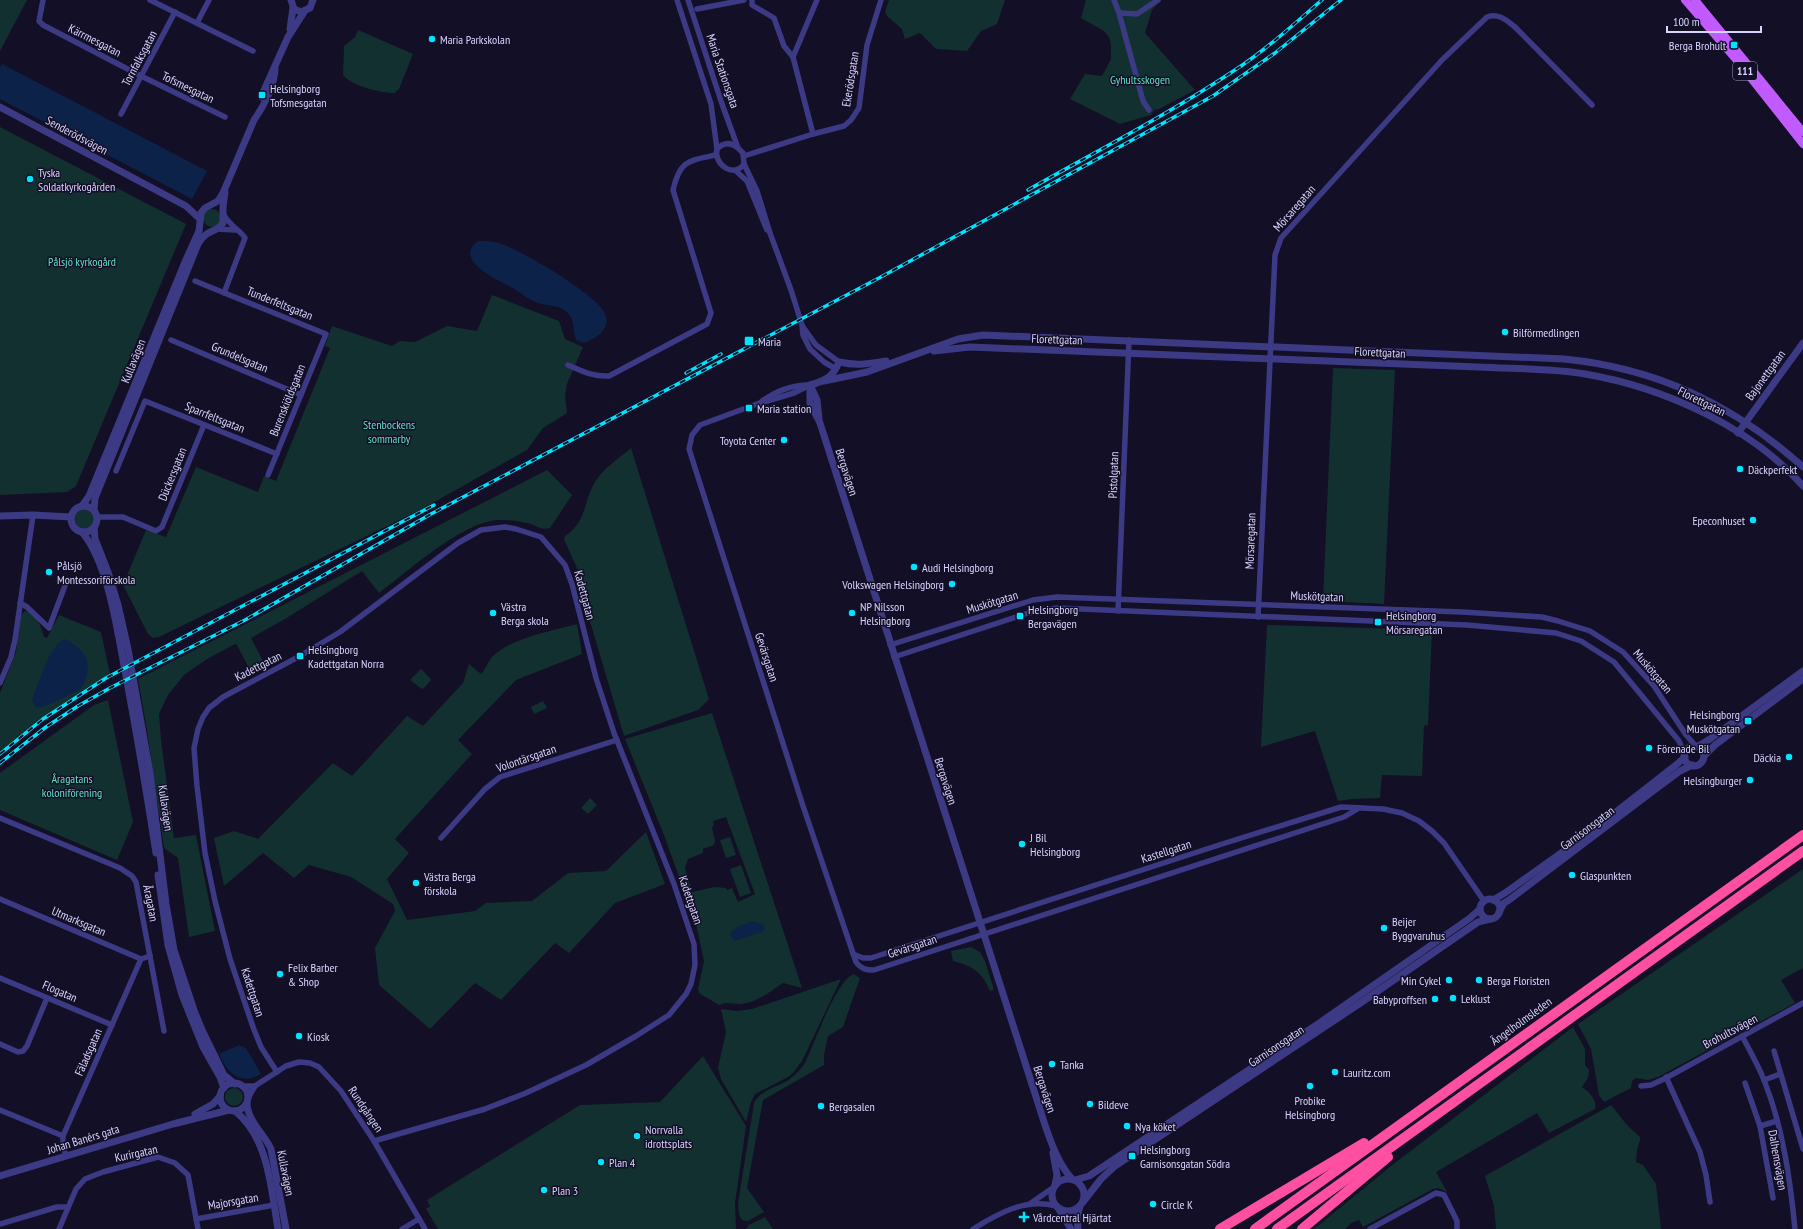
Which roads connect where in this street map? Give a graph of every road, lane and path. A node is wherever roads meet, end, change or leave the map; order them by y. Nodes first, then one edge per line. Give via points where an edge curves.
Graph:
1 (43, 0) edge
2 (150, 0) edge
3 (209, 0) edge
4 (313, 0) edge
5 (677, 0) edge
6 (688, 0) edge
7 (744, 0) edge
8 (752, 0) edge
9 (817, 0) edge
10 (881, 0) edge
11 (1114, 0) edge
12 (1158, 0) edge
13 (1686, 0) edge
14 (1695, 0) edge
15 (291, 2) edge
16 (698, 9) dead end
17 (175, 12) junction
18 (304, 12) junction
19 (1119, 13) junction
20 (198, 23) junction
21 (288, 37) junction
22 (253, 51) dead end
23 (793, 57) junction
24 (141, 76) junction
25 (1592, 105) dead end
26 (0, 107) edge
27 (1150, 110) dead end
28 (121, 114) dead end
29 (225, 117) dead end
30 (1803, 132) edge
31 (813, 134) junction
32 (1803, 144) edge
33 (738, 148) junction
34 (717, 152) junction
35 (744, 156) junction
36 (744, 164) junction
37 (736, 171) junction
38 (226, 188) junction
39 (186, 206) junction
40 (207, 207) junction
41 (223, 213) junction
42 (200, 220) junction
43 (215, 229) junction
44 (235, 230) junction
45 (770, 233) junction
46 (195, 281) dead end
47 (224, 293) junction
48 (802, 325) junction
49 (326, 334) joint
50 (171, 340) dead end
51 (1129, 340) junction
52 (1803, 343) edge
53 (1270, 346) junction
54 (926, 352) junction
55 (1129, 353) junction
56 (902, 358) junction
57 (1269, 358) junction
58 (839, 362) junction
59 (568, 365) dead end
60 (836, 369) junction
61 (853, 374) junction
62 (824, 381) junction
63 (810, 385) junction
64 (301, 395) junction
65 (1746, 421) junction
66 (204, 425) junction
67 (1738, 433) junction
68 (277, 454) junction
69 (1803, 466) edge
70 (116, 471) dead end
71 (268, 475) dead end
72 (1803, 486) edge
73 (82, 506) junction
74 (94, 510) junction
75 (33, 515) junction
76 (0, 516) edge
77 (97, 517) junction
78 (71, 518) junction
79 (94, 527) junction
80 (82, 532) junction
81 (66, 583) dead end
82 (1119, 599) junction
83 (20, 603) junction
84 (1259, 604) junction
85 (1118, 611) junction
86 (1258, 617) junction
87 (890, 645) junction
88 (894, 657) junction
89 (1803, 671) edge
90 (1803, 679) edge
91 (0, 683) edge
92 (617, 740) junction
93 (1697, 746) junction
94 (1685, 756) junction
95 (1704, 756) junction
96 (1692, 766) junction
97 (1359, 808) junction
98 (0, 818) edge
99 (1803, 828) edge
100 (1803, 835) edge
101 (441, 838) dead end
102 (1803, 851) edge
103 (1757, 868) junction
104 (0, 899) edge
105 (1493, 900) junction
106 (1484, 901) junction
107 (1480, 909) junction
108 (1499, 912) junction
109 (1490, 919) junction
110 (981, 923) junction
111 (985, 934) junction
112 (853, 954) junction
113 (150, 956) junction
114 (141, 959) junction
115 (0, 978) edge
116 (47, 998) junction
117 (1803, 1003) edge
118 (112, 1026) junction
119 (164, 1031) dead end
120 (1742, 1036) junction
121 (0, 1044) edge
122 (1774, 1051) dead end
123 (277, 1072) junction
124 (1780, 1074) junction
125 (1666, 1077) junction
126 (1764, 1080) junction
127 (1745, 1083) dead end
128 (235, 1084) junction
129 (242, 1086) junction
130 (255, 1086) junction
131 (1641, 1086) dead end
132 (224, 1088) junction
133 (220, 1096) junction
134 (247, 1100) junction
135 (1451, 1104) junction
136 (0, 1110) edge
137 (232, 1110) junction
138 (1410, 1118) junction
139 (1777, 1121) junction
140 (173, 1124) junction
141 (1760, 1126) junction
142 (63, 1136) junction
143 (374, 1141) junction
144 (1052, 1145) junction
145 (1803, 1149) edge
146 (66, 1156) junction
147 (0, 1176) edge
148 (1074, 1179) junction
149 (1054, 1186) junction
150 (1774, 1198) dead end
151 (1710, 1202) dead end
152 (1029, 1204) junction
153 (1082, 1204) junction
154 (274, 1205) junction
155 (68, 1207) junction
156 (1057, 1207) junction
157 (196, 1219) junction
158 (419, 1219) junction
159 (0, 1224) edge
160 (60, 1229) edge
161 (198, 1229) edge
162 (278, 1229) edge
163 (286, 1229) edge
164 (402, 1229) edge
165 (425, 1229) edge
166 (973, 1229) edge
167 (1071, 1229) edge
168 (1078, 1229) edge
169 (1220, 1229) edge
170 (1255, 1229) edge
171 (1277, 1229) edge
172 (1302, 1229) edge
173 (1370, 1229) edge
174 (1457, 1229) edge
175 (1795, 1229) edge

1 - 24 street, Kärrmesgatan via 39,21 43,25
2 - 17 street
3 - 20 street
4 - 18 street, Kullavägen via 310,8
5 - 34 street, Maria Stationsgata via 711,104
6 - 33 street, Maria Stationsgata
7 - 16 street
8 - 23 street via 752,5 774,18 784,46
9 - 23 street
10 - 31 street, Ekerödsgatan via 867,45 856,114 844,126
11 - 19 street
12 - 19 street via 1137,14
13 - 32 main road, 111
14 - 30 main road, 111
15 - 18 street, Kullavägen via 298,11
15 - 21 street, Kullavägen via 293,15
17 - 20 street
17 - 24 street, Tornfalksgatan
18 - 21 street, Kullavägen
19 - 27 street via 1143,101
20 - 22 street
21 - 38 street, Kullavägen via 261,111 254,120
23 - 31 street
24 - 28 street, Tornfalksgatan
24 - 29 street, Tofsmesgatan
25 - 53 street, Mörsaregatan via 1515,27 1500,16 1487,17 1442,60 1281,238 1275,255
26 - 39 street, Senderödsvägen
31 - 35 street, Ekerödsgatan
33 - 34 street via 727,143 721,145
33 - 35 street, Maria Stationsgata
34 - 37 street via 722,165
34 - 59 street via 681,166 673,190 711,314 707,324 609,376 590,375
35 - 36 street
36 - 37 street
36 - 45 street via 757,191
37 - 45 street via 747,181
38 - 40 street, Kullavägen via 218,201
38 - 41 street, Kullavägen
39 - 40 street, Senderödsvägen
39 - 42 street, Senderödsvägen
40 - 41 street via 217,206
40 - 42 street, Kullavägen via 201,213
41 - 43 street, Kullavägen via 223,223
41 - 44 street
42 - 43 street via 205,228
42 - 73 street, Kullavägen via 200,231 89,496
43 - 44 street
43 - 74 street, Kullavägen via 205,234 196,250 95,498
44 - 47 street via 243,234 244,242
45 - 48 street
46 - 47 street, Tunderfeltsgatan
47 - 49 street, Tunderfeltsgatan
48 - 58 street via 816,346
48 - 60 street via 803,335 810,349
49 - 64 street, Burenskiöldsgatan
50 - 64 street, Grundelsgatan
51 - 53 street, Florettgatan
51 - 54 street, Florettgatan via 983,334 958,339
51 - 55 street, Pistolgatan
52 - 65 street, Bajonettgatan
53 - 57 street, Mörsaregatan
53 - 65 street, Florettgatan via 1564,359 1599,363 1673,384
54 - 55 street, Florettgatan via 970,347
54 - 56 street, Florettgatan
55 - 57 street, Florettgatan
55 - 82 street, Pistolgatan
56 - 58 street, Florettgatan via 870,365
56 - 61 street, Florettgatan via 867,372
57 - 67 street, Florettgatan via 1546,370 1584,374 1620,381 1665,396 1706,414
57 - 84 street, Mörsaregatan
58 - 60 street, Gevärsgatan
60 - 61 street
60 - 62 street, Gevärsgatan
61 - 62 street, Florettgatan
62 - 63 street, Gevärsgatan
63 - 87 street, Bergavägen via 817,400 820,423
63 - 112 street, Gevärsgatan via 782,389 757,404 698,427 691,437 690,453
64 - 68 street, Burenskiöldsgatan
65 - 67 street, Bajonettgatan
65 - 69 street, Florettgatan
66 - 68 street, Sparrfeltsgatan
66 - 70 street, Sparrfeltsgatan via 145,401
66 - 77 street, Dückersgatan via 160,530 156,531 118,516
67 - 72 street, Florettgatan
68 - 71 street, Burenskiöldsgatan
73 - 74 street
73 - 78 street, Kullavägen via 74,511
74 - 77 street
75 - 76 street
75 - 78 street
75 - 83 street
77 - 79 street, Kullavägen
78 - 80 street, Kullavägen via 74,527
79 - 80 street
79 - 128 street, Kullavägen via 95,539 118,605 128,649 150,773 174,950 203,1032 224,1076
80 - 132 street, Kullavägen via 90,542 103,575 121,651 148,800 168,945 182,995 203,1047
81 - 83 street via 49,628
82 - 84 street, Muskötgatan
82 - 85 street, Pistolgatan
82 - 87 street, Muskötgatan via 1038,599
83 - 91 street via 15,640
84 - 86 street, Mörsaregatan
84 - 93 street, Muskötgatan via 1535,617 1573,624 1599,636 1623,652 1654,686 1686,735
85 - 86 street, Muskötgatan
85 - 88 street, Muskötgatan via 1065,608 1042,610
86 - 94 street, Muskötgatan via 1467,625 1567,636 1590,646 1614,662 1679,741
87 - 88 street, Bergavägen
88 - 110 street, Bergavägen
89 - 93 street, Garnisonsgatan
90 - 95 street, Garnisonsgatan
92 - 101 street, Volontärsgatan via 500,777 485,789
92 - 123 street, Kadettgatan via 596,678 565,565 541,537 505,527 481,530 458,542 340,632 212,705 203,717 195,741 197,786 206,853 230,959 256,1037
92 - 143 street, Kadettgatan via 667,865 692,938 695,965 686,994 675,1009 660,1022 526,1093 485,1109
93 - 94 street, Garnisonsgatan via 1688,748
93 - 95 street
94 - 96 street
94 - 105 street, Garnisonsgatan via 1588,833
95 - 96 street, Garnisonsgatan via 1701,764
96 - 108 street, Garnisonsgatan via 1680,771 1504,903
97 - 106 street, Kastellgatan via 1383,808 1419,821 1444,843
97 - 110 street, Kastellgatan via 1341,808 1219,845
97 - 111 street, Kastellgatan via 1344,817
98 - 113 street, Åragatan via 120,868 132,876 136,882
99 - 103 highway
100 - 103 highway, Ängelholmsleden
102 - 135 highway
103 - 138 highway, Ängelholmsleden
104 - 114 street, Utmarksgatan
105 - 106 street, Garnisonsgatan
105 - 108 street via 1499,905
106 - 107 street, Garnisonsgatan
107 - 109 street via 1483,916
107 - 148 street, Garnisonsgatan via 1309,1030 1089,1176
108 - 109 street, Garnisonsgatan via 1496,917
109 - 153 street, Garnisonsgatan via 1478,922 1115,1166 1101,1179
110 - 111 street, Bergavägen
110 - 112 street, Gevärsgatan via 871,958
111 - 112 street, Gevärsgatan via 874,970 866,970 859,966
111 - 144 street, Bergavägen
113 - 114 street
113 - 119 street, Åragatan
114 - 118 street, Fäladsgatan
115 - 116 street, Flogatan
116 - 118 street, Flogatan
116 - 121 street via 23,1051 18,1052
117 - 120 street, Brohultsvägen
118 - 142 street, Fäladsgatan
120 - 125 street, Brohultsvägen
120 - 126 street, Dalhemsvägen
122 - 124 street, Dalhemsvägen
123 - 130 street, Rundgången
123 - 143 street, Rundgången via 299,1062 319,1067 341,1091
124 - 126 street
124 - 145 street, Dalhemsvägen
125 - 131 street, Brohultsvägen via 1651,1085
125 - 151 street via 1700,1152
126 - 139 street, Dalhemsvägen
127 - 141 street, Dalhemsvägen
128 - 129 street
128 - 132 street
129 - 130 street
129 - 134 street via 247,1093
130 - 134 street, Rundgången
132 - 133 street
133 - 137 street via 224,1107
133 - 140 street, Johan Banérs gata via 205,1110
134 - 137 street via 242,1108
134 - 163 street, Kullavägen via 248,1114 271,1149
135 - 171 highway
135 - 172 highway via 1435,1122 1401,1146
136 - 142 street
137 - 140 street, Johan Banérs gata
137 - 154 street, Kullavägen via 243,1118 264,1154
138 - 169 highway
138 - 170 highway, Ängelholmsleden
139 - 141 street, Dalhemsvägen
139 - 175 street, Dalhemsvägen via 1788,1169
140 - 146 street, Johan Banérs gata
141 - 150 street, Dalhemsvägen
142 - 146 street
143 - 158 street, Rundgången
144 - 148 street, Bergavägen via 1066,1172
144 - 149 street, Bergavägen via 1057,1175
146 - 147 street, Johan Banérs gata
148 - 149 street via 1063,1179
148 - 153 street via 1084,1192
149 - 152 street
149 - 156 street via 1052,1197
152 - 156 street via 1041,1203
152 - 166 street via 1003,1211
153 - 156 street via 1065,1211
153 - 168 street via 1078,1215
154 - 157 street, Majorsgatan
154 - 162 street, Kullavägen
155 - 157 street, Kurirgatan via 79,1185 89,1177 121,1166 161,1157 176,1163 188,1175
155 - 159 street via 57,1207
155 - 160 street, Kurirgatan
156 - 167 street
157 - 161 street, Kurirgatan
158 - 164 street
158 - 165 street, Rundgången
173 - 174 street via 1436,1193 1444,1195 1457,1221

